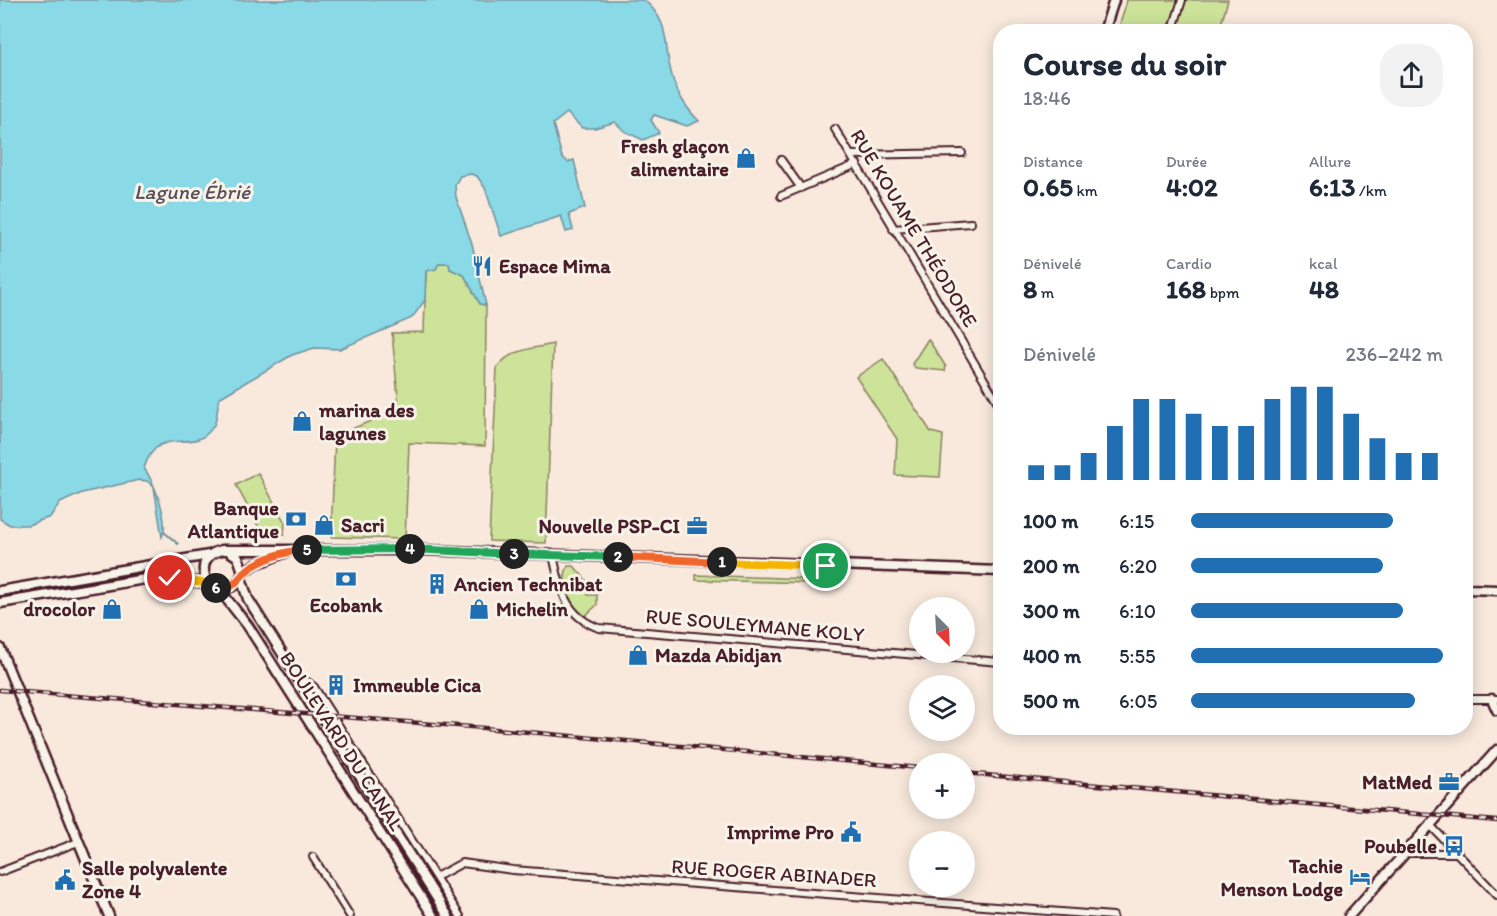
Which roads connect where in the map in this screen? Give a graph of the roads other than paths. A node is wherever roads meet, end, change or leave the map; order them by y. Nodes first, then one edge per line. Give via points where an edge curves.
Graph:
1 (1114, 0) edge
2 (1182, 0) edge
3 (1106, 24) edge
4 (1174, 24) edge
5 (836, 129) dead end
6 (962, 153) dead end
7 (852, 155) junction
8 (781, 160) dead end
9 (857, 164) junction
10 (801, 188) junction
11 (781, 196) dead end
12 (971, 223) dead end
13 (893, 229) junction
14 (993, 394) edge
15 (229, 550) junction
16 (294, 550) junction
17 (209, 555) junction
18 (553, 555) junction
19 (993, 571) edge
20 (242, 575) junction
21 (210, 584) junction
22 (218, 588) junction
23 (1473, 589) edge
24 (1497, 590) edge
25 (0, 591) edge
26 (0, 603) edge
27 (0, 648) edge
28 (993, 661) edge
29 (295, 673) junction
30 (1473, 699) edge
31 (1494, 699) edge
32 (1497, 710) edge
33 (1497, 750) edge
34 (1431, 826) junction
35 (78, 842) junction
36 (1406, 853) junction
37 (1458, 853) junction
38 (314, 857) dead end
39 (0, 872) edge
40 (436, 877) junction
41 (1497, 895) edge
42 (109, 916) edge
43 (350, 916) edge
44 (434, 916) edge
45 (448, 916) edge
46 (460, 916) edge
47 (1113, 916) edge
48 (1348, 916) edge

1 - 3 main road
2 - 4 street
5 - 7 street, RUE KOUAME THÉODORE
6 - 7 street
7 - 9 street, RUE KOUAME THÉODORE
8 - 10 street
9 - 10 street
9 - 13 street, RUE KOUAME THÉODORE
10 - 11 street
12 - 13 street
13 - 14 street, RUE KOUAME THÉODORE
15 - 16 main road
15 - 17 main road
15 - 20 main road via 238,557
16 - 18 main road
16 - 20 main road via 256,564
17 - 21 main road via 203,566
17 - 25 main road
18 - 19 main road
18 - 28 street, RUE SOULEYMANE KOLY via 568,606 584,622 599,628
20 - 22 main road via 231,587
20 - 29 main road, BOULEVARD DU CANAL via 248,600
21 - 22 main road
21 - 26 main road via 145,579
22 - 44 main road, BOULEVARD DU CANAL via 249,626
23 - 24 main road
27 - 35 main road
29 - 40 street, BOULEVARD DU CANAL via 314,687
29 - 45 main road, BOULEVARD DU CANAL
30 - 31 street
31 - 32 main road
33 - 34 main road
34 - 36 main road
34 - 37 street
35 - 39 street
35 - 42 main road
36 - 37 street
36 - 48 main road
37 - 41 street
38 - 43 street
40 - 46 street, BOULEVARD DU CANAL
40 - 47 street, RUE ROGER ABINADER via 462,863

